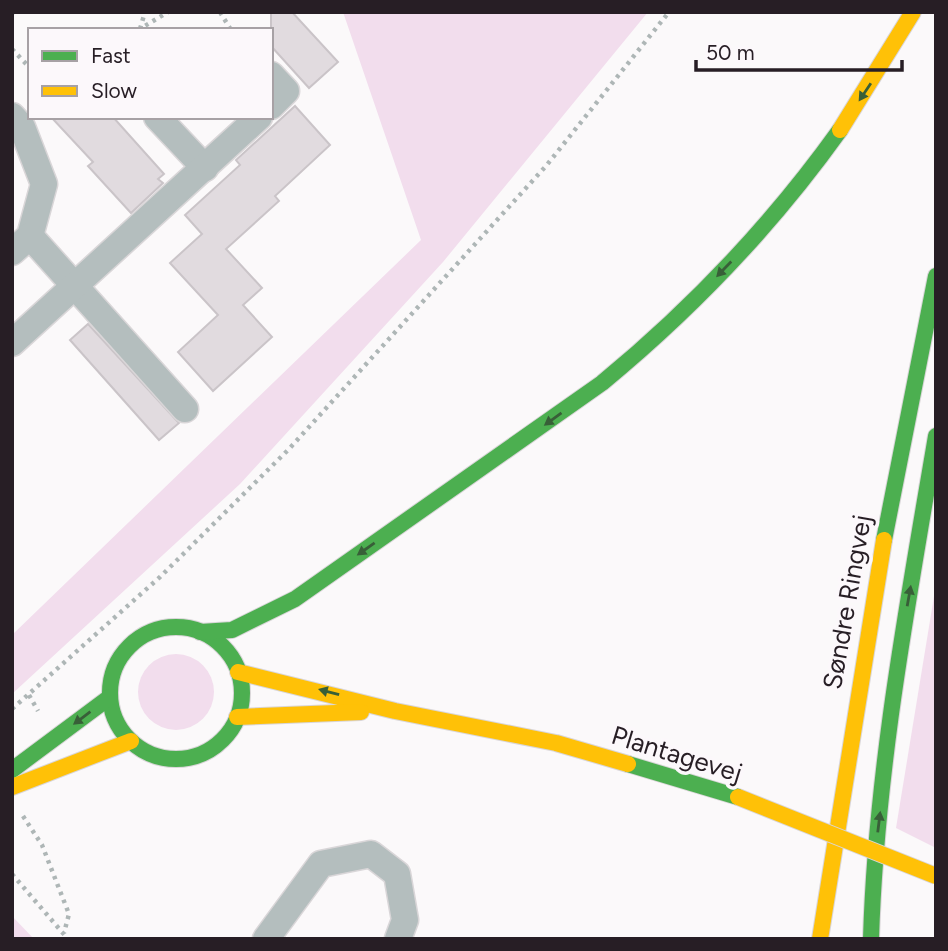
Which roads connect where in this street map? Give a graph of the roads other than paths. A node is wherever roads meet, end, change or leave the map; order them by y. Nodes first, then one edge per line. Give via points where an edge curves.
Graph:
1 (913, 12) edge
2 (273, 77) edge
3 (273, 104) edge
4 (12, 117) edge
5 (159, 119) edge
6 (257, 119) edge
7 (205, 168) junction
8 (21, 244) edge
9 (936, 276) edge
10 (74, 288) junction
11 (12, 343) edge
12 (186, 410) dead end
13 (936, 436) edge
14 (200, 632) junction
15 (238, 672) junction
16 (110, 697) junction
17 (395, 710) junction
18 (237, 717) junction
19 (131, 741) junction
20 (12, 771) edge
21 (12, 787) edge
22 (936, 876) edge
23 (266, 939) edge
24 (398, 939) edge
25 (820, 939) edge
26 (871, 939) edge

1 -> 14 main road via 888,58 768,224 684,311 603,383 283,604 237,629
2 - 3 street via 286,91
4 - 8 street via 22,127 44,184
5 - 7 street
6 - 7 street
7 - 10 street
8 - 10 street
9 - 25 main road, Søndre Ringvej via 892,486
10 - 11 street
10 - 12 street
26 -> 13 main road via 873,868 900,652
14 - 15 main road via 217,641
14 - 16 main road via 182,627 145,634 130,645 115,669
17 -> 15 main road, Plantagevej
15 - 18 main road via 242,694
16 - 19 main road via 120,728
16 -> 20 main road
17 - 18 main road, Plantagevej
17 - 22 main road, Plantagevej, bridge via 556,743 738,797
18 - 19 main road via 218,743 190,757 159,756
19 - 21 main road
23 - 24 street via 321,864 372,854 397,874 405,919

